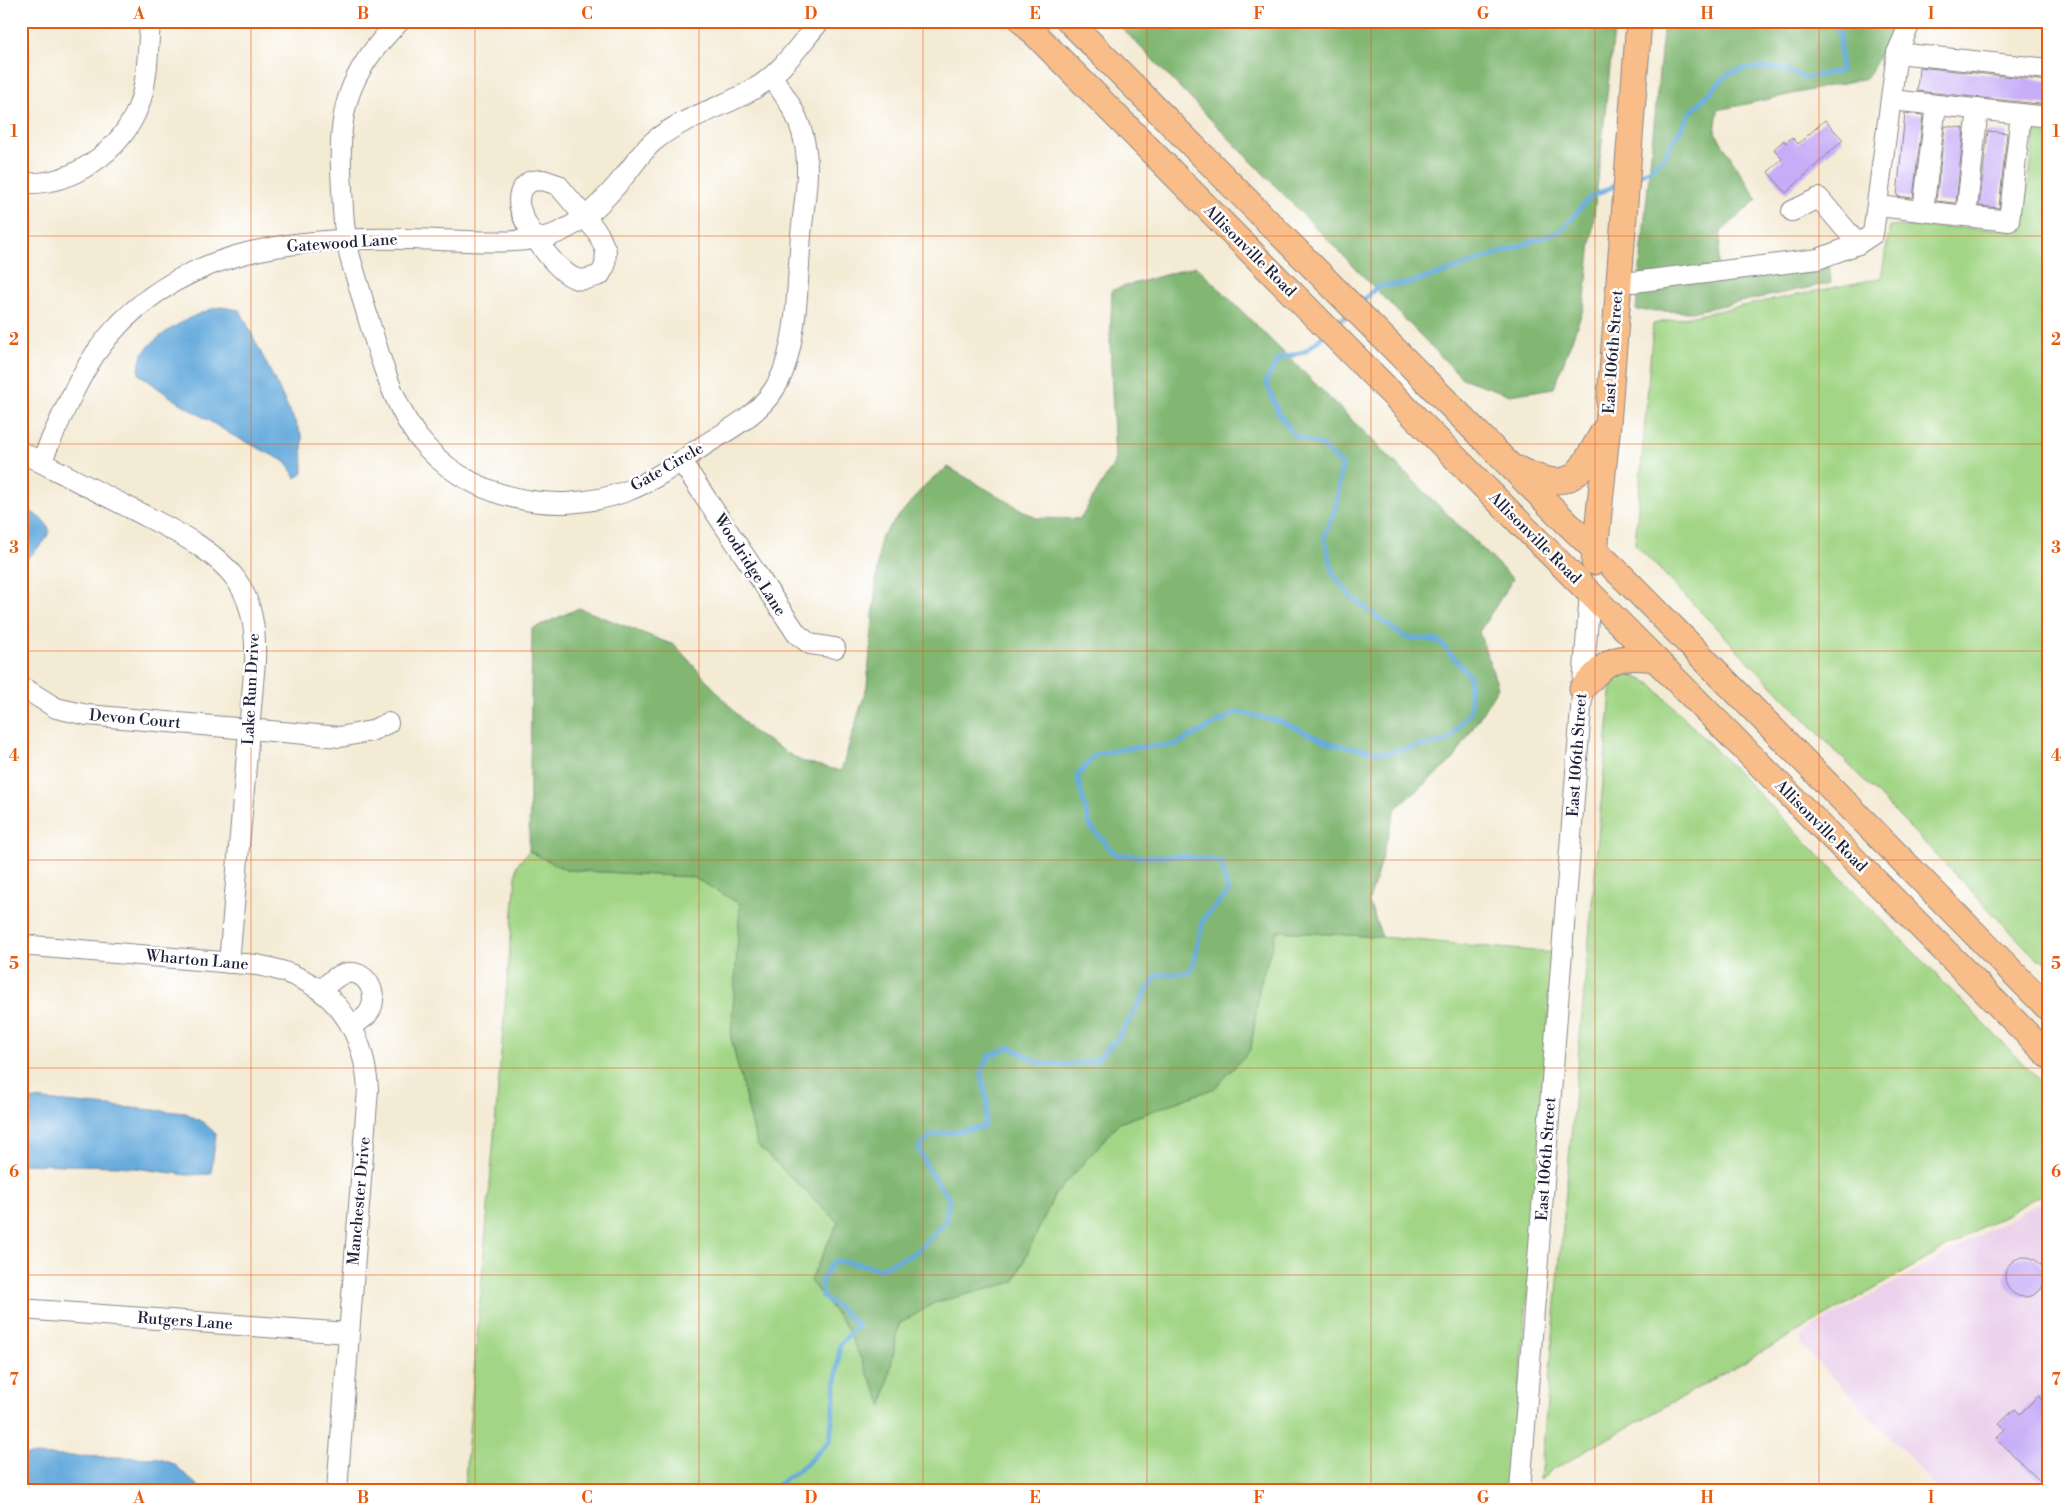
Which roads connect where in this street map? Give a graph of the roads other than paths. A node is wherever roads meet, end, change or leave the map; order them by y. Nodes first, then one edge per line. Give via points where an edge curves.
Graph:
1 (150, 21) edge
2 (400, 21) edge
3 (820, 21) edge
4 (1022, 21) edge
5 (1069, 21) edge
6 (1640, 21) edge
7 (1911, 21) edge
8 (1897, 54) junction
9 (2049, 69) edge
10 (772, 77) junction
11 (1891, 100) junction
12 (1936, 105) junction
13 (1978, 109) junction
14 (2020, 114) junction
15 (2049, 117) edge
16 (21, 183) edge
17 (1878, 206) junction
18 (1792, 211) dead end
19 (1923, 211) junction
20 (1966, 216) junction
21 (584, 218) junction
22 (345, 239) junction
23 (535, 239) junction
24 (1858, 244) junction
25 (1618, 280) junction
26 (1608, 424) junction
27 (21, 452) edge
28 (681, 461) junction
29 (40, 462) junction
30 (1511, 466) junction
31 (1595, 550) junction
32 (1590, 593) junction
33 (835, 648) dead end
34 (1655, 659) junction
35 (1582, 689) junction
36 (27, 690) dead end
37 (388, 723) dead end
38 (249, 730) junction
39 (21, 946) edge
40 (229, 963) junction
41 (322, 991) junction
42 (2049, 1009) edge
43 (351, 1026) junction
44 (2049, 1056) edge
45 (21, 1308) edge
46 (348, 1333) junction
47 (337, 1490) edge
48 (1520, 1490) edge

1 - 16 street via 145,81 139,104 131,123 117,142 91,165 62,178
2 - 22 street, Gate Circle via 381,39 365,62 344,109 339,144
3 - 10 street, Gatewood Lane
4 - 32 main road, Allisonville Road
5 - 30 main road, Allisonville Road
6 - 25 main road, East 106th Street
7 - 8 street
8 - 9 street
8 - 11 street
10 - 21 street, Gatewood Lane via 652,142
10 - 28 street, Gate Circle via 794,109 807,164 790,349 773,391 751,415
11 - 12 street
11 - 17 street
12 - 13 street
12 - 19 street
13 - 14 street
13 - 20 street
14 - 15 street
14 - 20 street via 2009,221
17 - 19 street
17 - 24 street via 1873,234
18 - 24 street via 1819,198
19 - 20 street
21 - 23 street, Gatewood Lane via 565,230
21 - 23 street via 558,186 550,181 530,181 520,192 519,208
21 - 23 street via 598,233 606,251 605,266 600,275 579,280 570,277
22 - 23 street, Gatewood Lane
22 - 28 street, Gate Circle via 396,402 418,437 446,464 477,485 518,500 556,504 592,502 628,491
22 - 29 street, Gatewood Lane via 240,253 172,282 151,296 125,318 95,355
24 - 25 street via 1818,259 1634,282
25 - 26 main road, East 106th Street
26 - 30 main road via 1582,469 1563,482 1548,481
26 - 31 main road, East 106th Street
27 - 29 street, Lake Run Drive
28 - 33 street, Woodridge Lane via 797,634 810,644
29 - 38 street, Lake Run Drive via 180,534 223,564 236,579 250,608 256,634
30 - 31 main road, Allisonville Road
31 - 32 main road, East 106th Street
31 - 42 main road, Allisonville Road
32 - 34 main road, Allisonville Road
32 - 35 street, East 106th Street
34 - 35 main road via 1619,658 1601,668
34 - 44 main road, Allisonville Road
35 - 48 street, East 106th Street
36 - 38 street, Devon Court via 56,708 71,713
37 - 38 street, Devon Court via 371,731 340,737
38 - 40 street, Lake Run Drive
39 - 40 street, Wharton Lane
40 - 41 street, Wharton Lane via 286,972
41 - 43 street, Wharton Lane via 338,1006
41 - 43 street via 344,974 365,978 373,992 373,1004 367,1014
43 - 46 street, Manchester Drive via 363,1054 368,1089
45 - 46 street, Rutgers Lane
46 - 47 street, Manchester Drive

